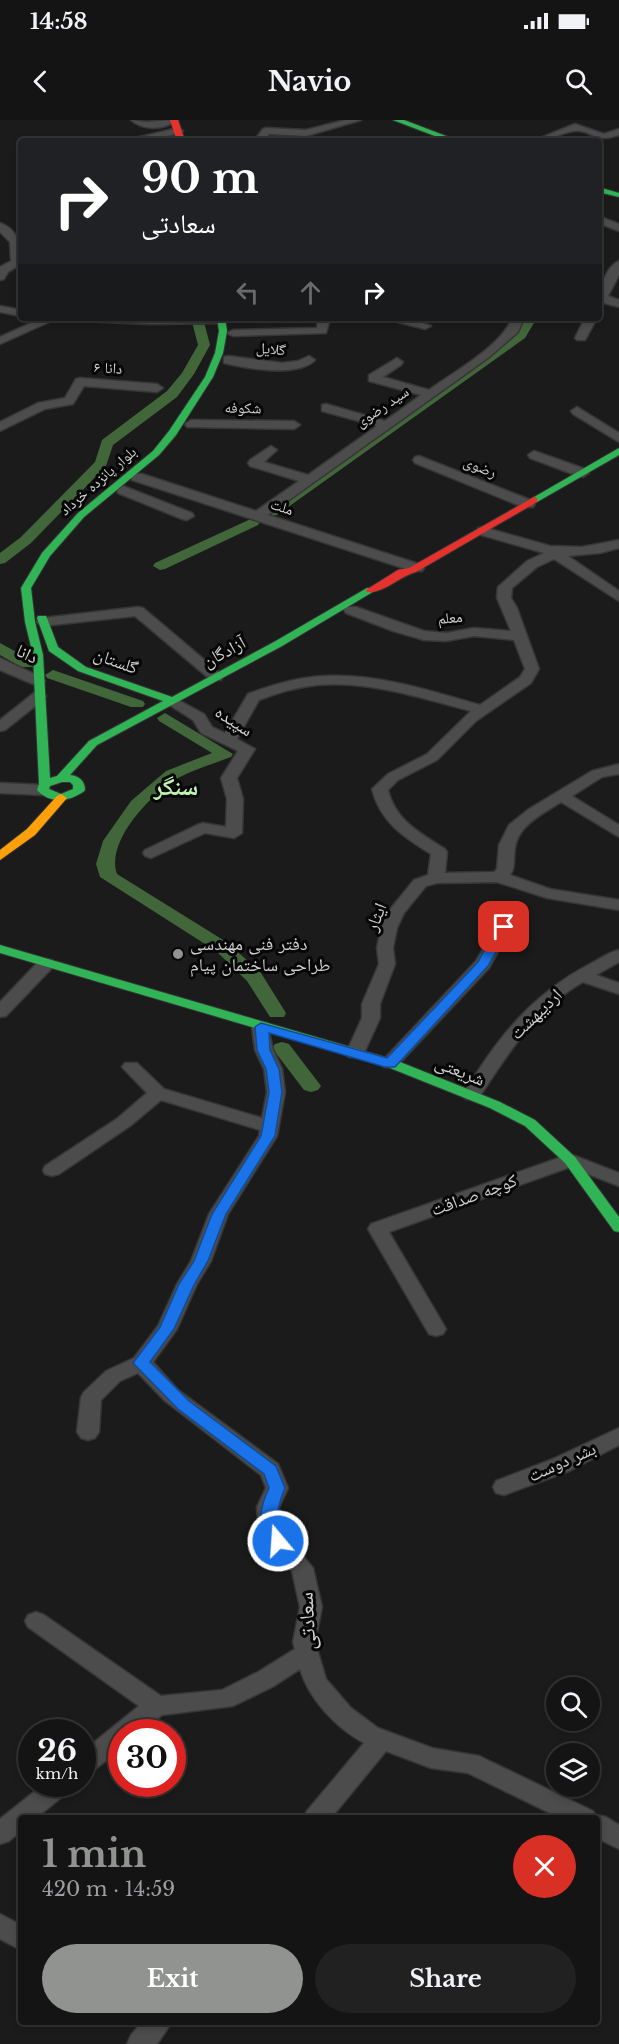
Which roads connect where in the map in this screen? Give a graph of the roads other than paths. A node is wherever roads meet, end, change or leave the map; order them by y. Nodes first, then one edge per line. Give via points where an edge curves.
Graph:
1 (136, 120) edge
2 (356, 120) edge
3 (392, 122) edge
4 (179, 127) edge
5 (619, 132) edge
6 (139, 138) edge
7 (190, 138) edge
8 (261, 138) edge
9 (435, 138) edge
10 (547, 138) edge
11 (602, 190) edge
12 (619, 195) edge
13 (602, 197) edge
14 (619, 202) edge
15 (602, 221) edge
16 (0, 226) edge
17 (619, 228) edge
18 (18, 243) edge
19 (619, 264) edge
20 (0, 276) edge
21 (615, 281) edge
22 (602, 298) edge
23 (602, 301) edge
24 (619, 304) edge
25 (0, 309) edge
26 (18, 312) edge
27 (45, 321) edge
28 (225, 321) edge
29 (226, 321) edge
30 (324, 321) edge
31 (406, 321) edge
32 (517, 321) edge
33 (590, 321) edge
34 (425, 326) dead end
35 (233, 333) junction
36 (581, 338) dead end
37 (0, 341) edge
38 (228, 360) junction
39 (309, 360) dead end
40 (397, 362) dead end
41 (157, 388) dead end
42 (431, 394) junction
43 (326, 408) dead end
44 (577, 411) dead end
45 (191, 424) junction
46 (294, 425) dead end
47 (386, 425) junction
48 (0, 427) edge
49 (619, 438) edge
50 (271, 450) dead end
51 (619, 452) edge
52 (534, 455) dead end
53 (419, 460) dead end
54 (583, 472) junction
55 (132, 476) junction
56 (310, 480) junction
57 (123, 490) junction
58 (528, 504) junction
59 (187, 516) dead end
60 (257, 517) junction
61 (483, 531) junction
62 (616, 546) edge
63 (555, 553) junction
64 (415, 569) junction
65 (619, 597) edge
66 (351, 610) junction
67 (43, 622) junction
68 (520, 636) junction
69 (53, 649) joint
70 (0, 662) edge
71 (216, 677) junction
72 (38, 688) junction
73 (173, 702) junction
74 (482, 710) junction
75 (0, 727) edge
76 (228, 741) junction
77 (619, 769) edge
78 (67, 778) junction
79 (0, 788) edge
80 (50, 792) junction
81 (562, 796) junction
82 (619, 832) edge
83 (0, 844) edge
84 (151, 853) dead end
85 (0, 856) edge
86 (498, 877) junction
87 (435, 878) junction
88 (619, 905) edge
89 (504, 927) dead end
90 (0, 950) edge
91 (619, 955) edge
92 (46, 964) junction
93 (580, 975) junction
94 (619, 989) edge
95 (0, 1012) edge
96 (261, 1027) junction
97 (355, 1053) junction
98 (390, 1064) junction
99 (131, 1067) dead end
100 (158, 1093) junction
101 (472, 1095) junction
102 (269, 1126) junction
103 (570, 1160) junction
104 (619, 1165) edge
105 (52, 1170) dead end
106 (596, 1171) junction
107 (619, 1180) edge
108 (619, 1227) edge
109 (436, 1329) dead end
110 (141, 1363) junction
111 (88, 1432) dead end
112 (619, 1436) edge
113 (504, 1487) dead end
114 (36, 1621) dead end
115 (307, 1653) junction
116 (157, 1706) junction
117 (141, 1719) edge
118 (382, 1739) junction
119 (108, 1745) edge
120 (96, 1755) edge
121 (45, 1797) edge
122 (559, 1812) edge
123 (22, 1815) edge
124 (319, 1815) edge
125 (18, 1819) edge
126 (600, 1828) edge
127 (0, 1833) edge
128 (619, 1838) edge
129 (0, 1925) edge
130 (18, 1937) edge

1 - 4 street via 144,125
2 - 8 street via 306,133 266,131
3 - 9 main road
4 - 6 street
4 - 7 main road
5 - 10 street via 604,136 575,128
11 - 12 main road
13 - 14 main road
15 - 17 street
16 - 18 street
18 - 20 street via 17,262
19 - 21 street
21 - 22 street
23 - 24 street
25 - 26 street
27 - 37 street
28 - 55 main road, بلوار پانزده خرداد via 219,353 209,377 165,444
29 - 35 main road, بلوار پانزده خرداد
30 - 35 street via 322,331
31 - 34 street
32 - 42 street, سید رضوی via 504,339
33 - 36 street
35 - 38 main road, بلوار پانزده خرداد
38 - 39 street, گلایل via 289,367
38 - 45 main road, بلوار پانزده خرداد
40 - 42 street via 373,378
41 - 48 street, دانا ۶ via 80,382 69,400 42,406
42 - 47 street, سید رضوی
43 - 47 street
44 - 49 street
45 - 46 street, شکوفه
45 - 55 main road, بلوار پانزده خرداد via 167,455
47 - 56 street, سید رضوی
50 - 56 street via 254,463
51 - 54 main road, آزادگان
52 - 54 street
53 - 58 street, رضوی
54 - 58 main road, آزادگان
55 - 57 main road, بلوار پانزده خرداد
55 - 60 street, ملت
55 - 72 main road, بلوار پانزده خرداد via 81,515 46,555 26,588 38,655
56 - 60 street, سید رضوی
57 - 59 street
57 - 67 main road, بلوار پانزده خرداد via 57,556 39,589
58 - 61 main road, آزادگان
60 - 64 street, ملت
61 - 63 street
61 - 64 main road, آزادگان
62 - 63 street via 582,553
63 - 65 street
63 - 68 street via 532,564 505,587 504,598
64 - 66 main road, آزادگان via 411,576
64 - 71 main road, آزادگان via 402,572
66 - 68 street, معلم via 392,627 434,636 472,632
66 - 73 main road, آزادگان via 225,681
67 - 69 main road, بلوار پانزده خرداد
67 - 71 street via 138,611
68 - 74 street via 532,669 526,680
69 - 73 main road, گلستان via 82,669
70 - 72 street, دانا
71 - 73 main road, آزادگان
72 - 75 street
72 - 80 main road, بلوار پانزده خرداد
73 - 76 street, سپیده via 199,717 206,730
73 - 78 main road, آزادگان via 93,743
74 - 76 street via 362,684 336,680 307,682 253,696
74 - 87 street via 432,757 393,777 380,789 382,801 398,825 439,852
76 - 84 street, سپیده via 248,749 229,778 235,799 234,833 203,828
77 - 81 street via 597,774
78 - 80 main road
78 - 80 main road via 80,784 72,796
79 - 80 street
80 - 83 main road via 25,824
80 - 85 main road via 31,832
81 - 82 street
81 - 86 street via 515,828 507,845 505,871
86 - 87 street
86 - 88 street via 546,893
87 - 97 street, ایثار via 420,883 396,912 385,948 387,964 371,1004 371,1018
89 - 98 street via 483,964
90 - 92 main road, شریعتی
91 - 93 street, اردیبهشت
92 - 95 street
92 - 96 main road, شریعتی
93 - 94 street
93 - 101 street, اردیبهشت via 522,1025 494,1057
96 - 97 main road, شریعتی
96 - 102 street via 276,1092
97 - 98 main road, شریعتی
98 - 101 main road, شریعتی
99 - 100 street
100 - 102 street
100 - 105 street via 124,1122
101 - 103 main road, شریعتی via 530,1124
102 - 110 street via 268,1136 219,1214 167,1329
103 - 106 street
103 - 108 main road, شریعتی
103 - 109 street, کوچه صداقت via 378,1229
104 - 106 street
106 - 107 street
110 - 111 street via 113,1376 91,1397
110 - 115 street, سعادتی via 186,1407 270,1470 277,1488 268,1507 269,1522 278,1541 302,1568 311,1607 304,1642
112 - 113 street, بشر دوست
114 - 116 street
115 - 116 street via 225,1699
115 - 118 street, سعادتی via 316,1683 343,1715
116 - 117 street
118 - 122 street, سعادتی via 430,1758 471,1763
118 - 124 street
119 - 120 street
121 - 123 street
125 - 127 street
126 - 128 street
129 - 130 street

